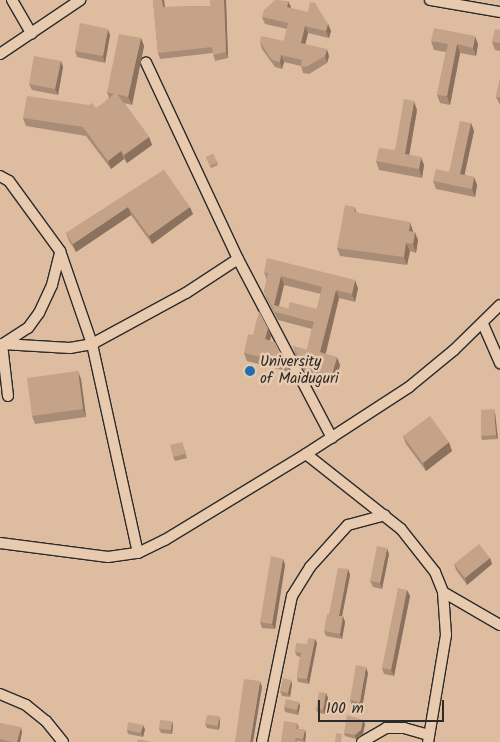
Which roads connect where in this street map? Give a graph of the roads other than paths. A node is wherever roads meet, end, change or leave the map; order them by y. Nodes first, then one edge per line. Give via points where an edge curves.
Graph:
1 (80, 0) edge
2 (430, 0) edge
3 (441, 1) edge
4 (17, 2) edge
5 (500, 12) edge
6 (32, 34) junction
7 (0, 54) edge
8 (146, 63) dead end
9 (0, 176) edge
10 (60, 251) junction
11 (238, 259) junction
12 (500, 305) edge
13 (483, 324) junction
14 (1, 344) edge
15 (92, 344) junction
16 (500, 364) edge
17 (8, 396) dead end
18 (332, 438) junction
19 (306, 454) junction
20 (385, 515) junction
21 (0, 543) edge
22 (138, 553) junction
23 (443, 592) junction
24 (500, 625) edge
25 (0, 694) edge
26 (428, 739) edge
27 (62, 742) edge
28 (262, 742) edge
29 (362, 742) edge

1 - 6 street
2 - 3 street
3 - 5 street
4 - 6 street
6 - 7 street
8 - 11 street
9 - 10 street via 9,181
10 - 14 street via 52,285 39,313 16,338
10 - 15 street
11 - 15 street via 186,293
11 - 18 street
12 - 13 street
13 - 16 street
13 - 18 street via 409,387
14 - 15 street via 70,348
14 - 17 street
15 - 22 street
18 - 19 street
19 - 20 street
19 - 22 street via 208,516
20 - 23 street via 420,550 435,572
20 - 28 street via 348,524 310,567 292,596
21 - 22 street via 108,556
23 - 24 street
23 - 26 street via 446,635
25 - 27 street via 26,706 46,721
26 - 29 street via 404,728 386,728

